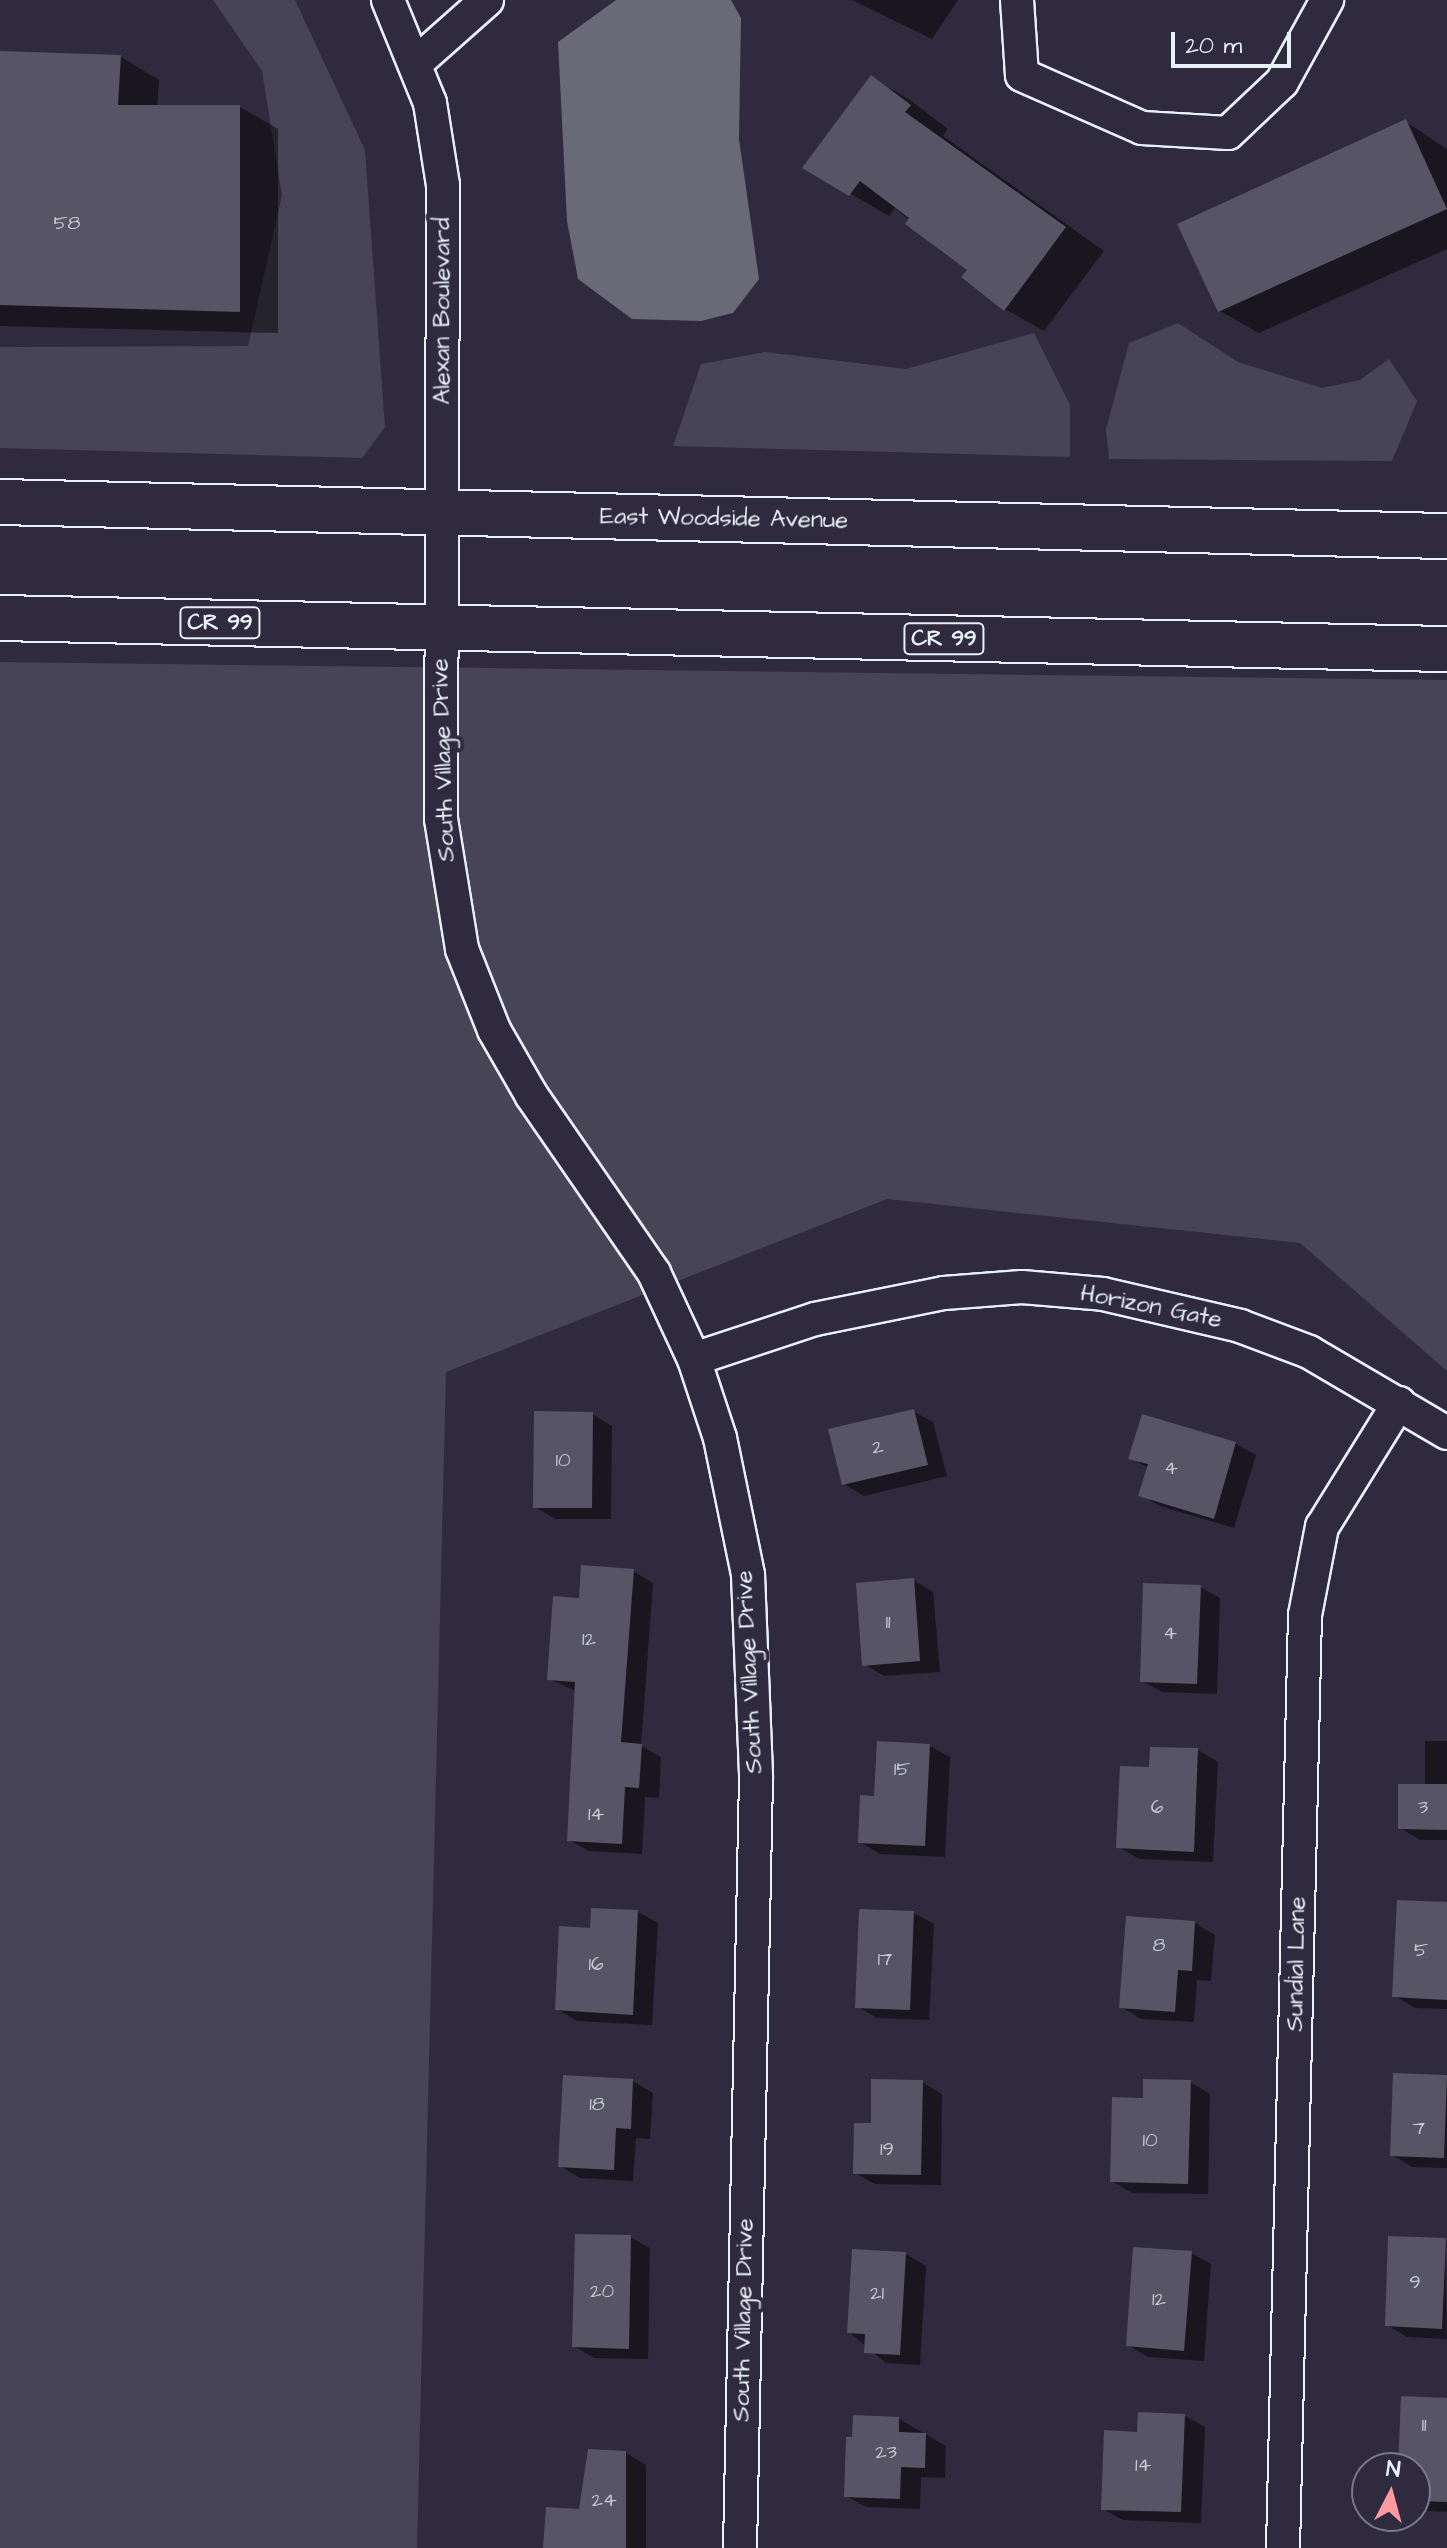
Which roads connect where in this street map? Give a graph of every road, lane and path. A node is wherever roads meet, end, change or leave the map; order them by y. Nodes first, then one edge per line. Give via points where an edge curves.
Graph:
1 (487, 0) edge
2 (1017, 0) edge
3 (1327, 0) edge
4 (389, 1) edge
5 (416, 63) junction
6 (0, 502) edge
7 (442, 513) junction
8 (1447, 536) edge
9 (0, 618) edge
10 (441, 628) junction
11 (1447, 649) edge
12 (694, 1359) junction
13 (1399, 1403) junction
14 (1447, 1433) edge
15 (740, 2548) edge
16 (1283, 2548) edge

1 - 5 street
2 - 3 street via 1022,75 1142,128 1228,133 1282,82
4 - 5 street, Alexan Boulevard
5 - 7 street, Alexan Boulevard via 440,143 443,185
6 - 7 main road, East Woodside Avenue
7 - 8 main road, East Woodside Avenue
7 - 10 street, Alexan Boulevard
9 - 10 main road, CR 99
10 - 11 main road, CR 99
10 - 12 street, South Village Drive via 441,819 462,949 494,1030 532,1096 654,1273
12 - 13 street, Horizon Gate via 879,1304 1022,1287 1103,1294 1240,1326 1309,1352
12 - 15 street, South Village Drive via 736,1505 748,1575 756,1696
13 - 14 street, Horizon Gate
13 - 16 street, Sundial Lane via 1322,1527 1305,1615

